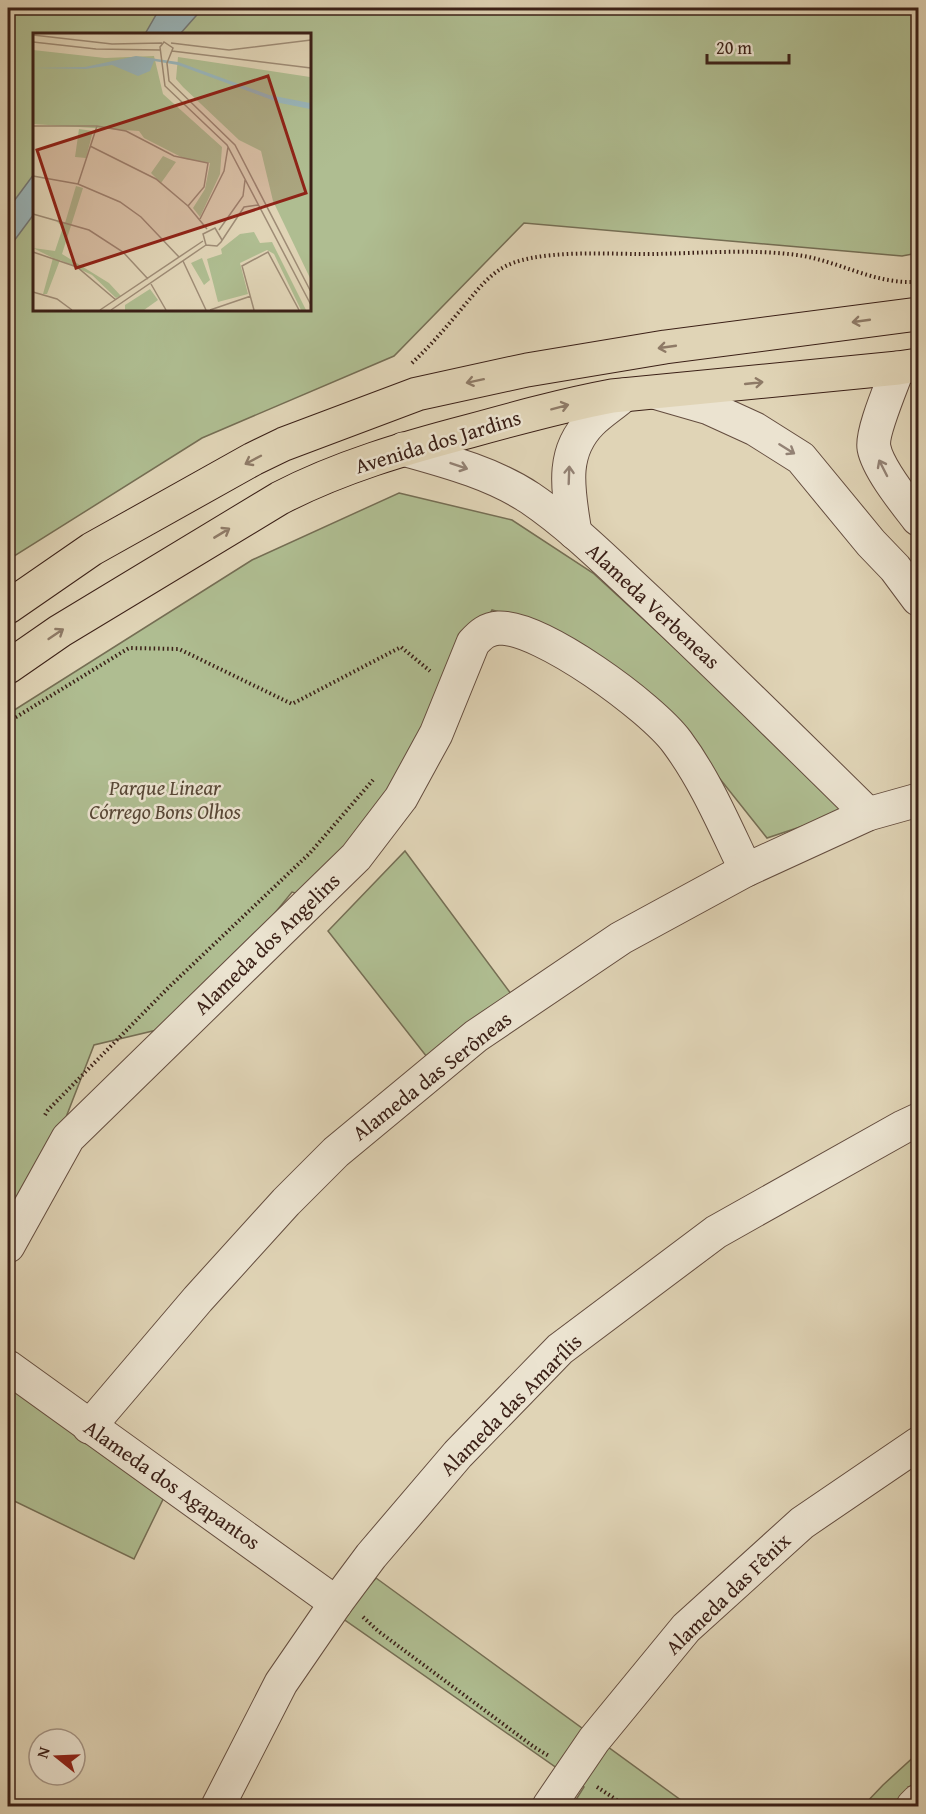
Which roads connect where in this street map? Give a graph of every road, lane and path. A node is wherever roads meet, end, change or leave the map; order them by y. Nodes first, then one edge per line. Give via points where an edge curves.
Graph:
1 (918, 314) edge
2 (908, 366) edge
3 (657, 393) junction
4 (624, 395) junction
5 (284, 444) junction
6 (403, 449) junction
7 (306, 484) junction
8 (917, 517) edge
9 (575, 533) junction
10 (871, 543) junction
11 (918, 599) edge
12 (8, 607) edge
13 (8, 667) edge
14 (438, 677) dead end
15 (8, 722) edge
16 (380, 772) dead end
17 (918, 800) edge
18 (868, 814) junction
19 (746, 870) junction
20 (43, 1120) dead end
21 (918, 1120) edge
22 (8, 1246) edge
23 (8, 1367) edge
24 (89, 1427) junction
25 (918, 1444) edge
26 (349, 1607) junction
27 (551, 1757) dead end
28 (597, 1787) dead end
29 (918, 1801) edge
30 (218, 1806) edge
31 (549, 1806) edge
32 (626, 1806) edge
33 (913, 1806) edge

1 -> 5 main road via 665,347 527,370 417,394
3 -> 2 main road, Avenida dos Jardins
8 -> 2 street via 884,471 874,447 878,422
3 - 4 main road, Avenida dos Jardins
3 -> 10 street via 709,408 754,429 801,458
6 -> 4 main road, Avenida dos Jardins via 570,404
9 -> 4 street via 568,490 569,460 591,422
5 - 7 main road
5 -> 12 main road via 92,549
6 - 7 main road, Avenida dos Jardins
6 -> 9 street, Alameda Verbeneas via 498,481 529,498
13 -> 7 main road, Avenida dos Jardins via 99,607
8 - 10 street
9 - 18 street, Alameda Verbeneas
10 - 11 street
14 - 15 path via 401,648 292,704 179,649 129,648
16 - 20 path via 310,853 161,995 48,1110
17 - 18 street, Alameda das Serôneas
18 - 19 street, Alameda das Serôneas
19 - 22 street, Alameda dos Angelins via 700,776 676,740 646,708 540,640 516,630 484,631 473,643 431,743 401,798 356,857 68,1138
19 - 24 street, Alameda das Serôneas via 621,939 476,1036 336,1152 198,1299
21 - 26 street, Alameda das Amarílis via 716,1232 560,1349 458,1454 371,1556
23 - 24 street, Alameda dos Agapantos
24 - 26 street, Alameda dos Agapantos
25 - 31 street, Alameda das Fênix via 802,1523 686,1628 594,1740
26 - 27 path
26 - 30 street, Alameda das Amarílis via 281,1683
28 - 32 path
29 - 33 street

